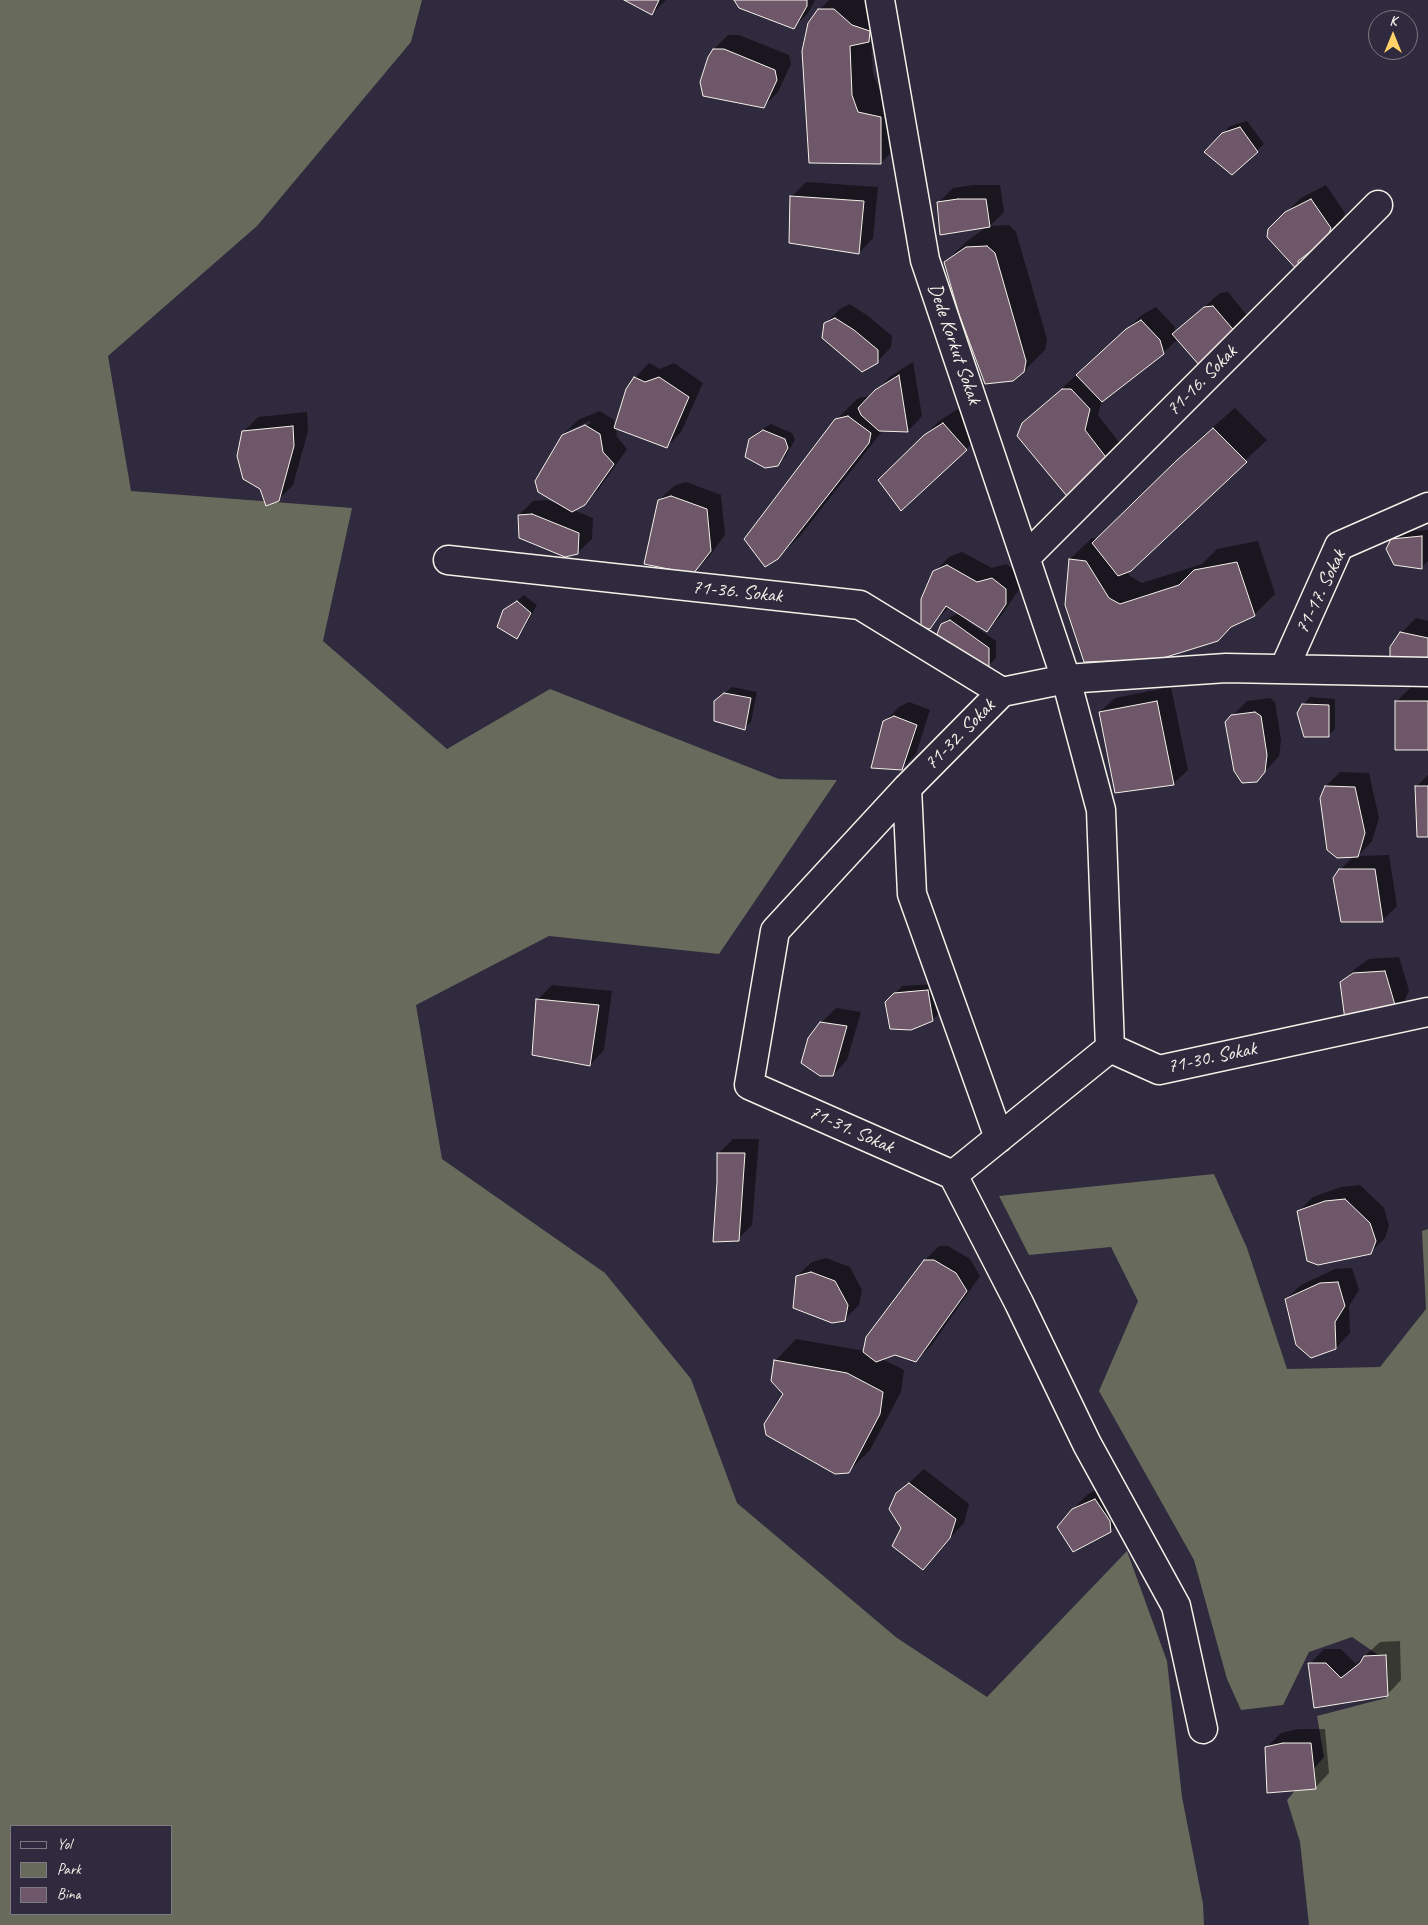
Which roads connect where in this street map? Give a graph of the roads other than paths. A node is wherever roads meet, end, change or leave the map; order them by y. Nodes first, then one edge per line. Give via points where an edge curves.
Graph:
1 (880, 0) edge
2 (1378, 205) dead end
3 (1428, 507) edge
4 (1026, 557) junction
5 (448, 560) dead end
6 (1284, 669) junction
7 (1428, 672) edge
8 (1066, 679) junction
9 (1002, 692) junction
10 (907, 788) junction
11 (1428, 1012) edge
12 (1110, 1048) junction
13 (999, 1138) junction
14 (953, 1175) junction
15 (1204, 1730) dead end

1 - 4 street, Dede Korkut Sokak via 926,260
2 - 4 street, 71-16. Sokak
3 - 6 street, 71-17. Sokak via 1339,546
4 - 8 street, Dede Korkut Sokak
5 - 9 street, 71-36. Sokak via 860,605
6 - 7 street, 71-32. Sokak
6 - 8 street, 71-32. Sokak via 1226,668
8 - 9 street, 71-32. Sokak
8 - 12 street via 1101,810
9 - 10 street, 71-32. Sokak
10 - 13 street, 71-32. Sokak via 912,894
10 - 14 street, 71-31. Sokak via 775,931 749,1085
11 - 12 street, 71-30. Sokak via 1159,1070
12 - 13 street
13 - 14 street
14 - 15 street via 1088,1444 1176,1606

